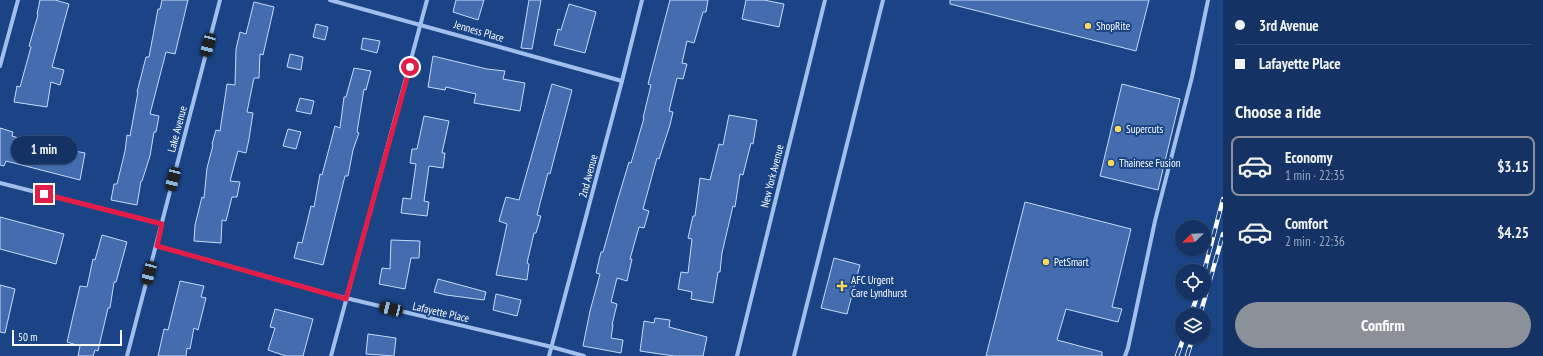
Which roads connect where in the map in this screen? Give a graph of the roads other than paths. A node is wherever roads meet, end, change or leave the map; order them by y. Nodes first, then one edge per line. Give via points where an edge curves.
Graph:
1 (18, 0) edge
2 (220, 0) edge
3 (330, 0) edge
4 (427, 0) edge
5 (642, 0) edge
6 (825, 0) edge
7 (883, 0) edge
8 (1208, 0) edge
9 (421, 26) junction
10 (0, 66) edge
11 (622, 81) junction
12 (0, 183) edge
13 (162, 224) junction
14 (157, 246) junction
15 (346, 299) junction
16 (552, 347) junction
17 (127, 356) edge
18 (331, 356) edge
19 (549, 356) edge
20 (584, 356) edge
21 (737, 356) edge
22 (794, 356) edge
23 (1125, 356) edge

1 - 10 street
2 - 13 street, Lake Avenue
3 - 9 street, Jenness Place
4 - 9 street
5 - 11 street, 2nd Avenue
6 - 21 street, New York Avenue
7 - 22 street
8 - 23 street
9 - 11 street, Jenness Place
9 - 15 street
11 - 16 street, 2nd Avenue
12 - 13 street
13 - 14 street, Lake Avenue
14 - 15 street, Lafayette Place
14 - 17 street, Lake Avenue
15 - 16 street, Lafayette Place
15 - 18 street
16 - 19 street, 2nd Avenue
16 - 20 street, Lafayette Place

